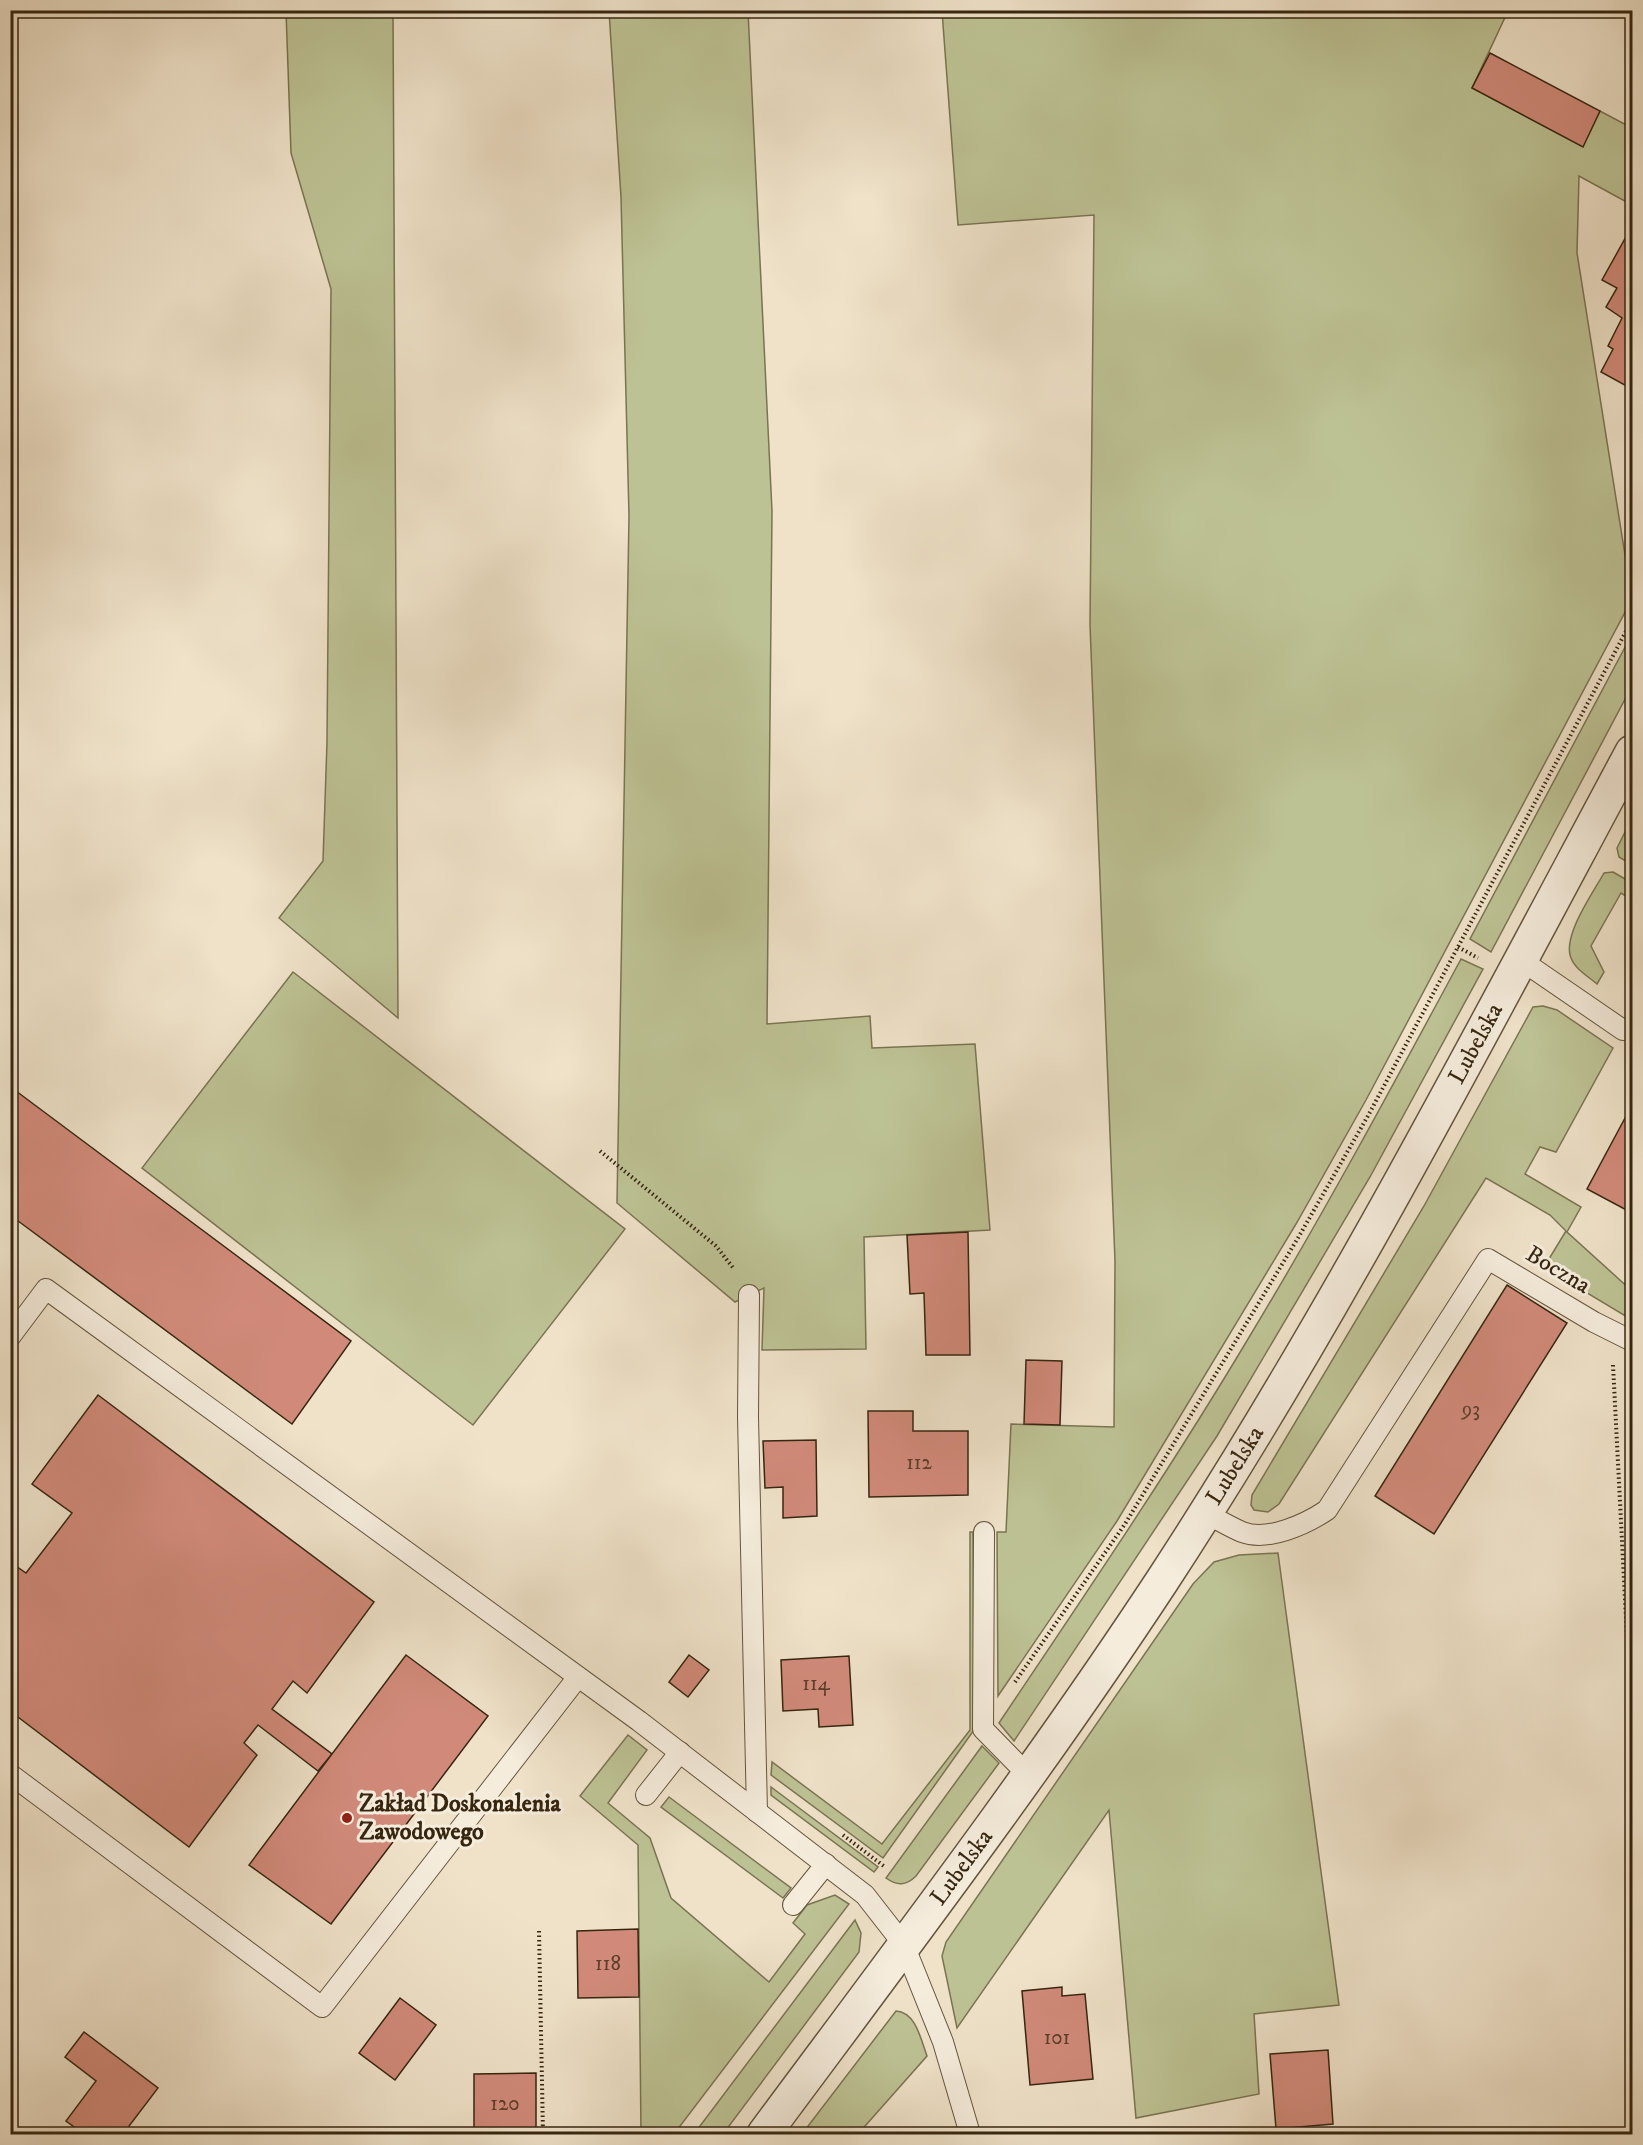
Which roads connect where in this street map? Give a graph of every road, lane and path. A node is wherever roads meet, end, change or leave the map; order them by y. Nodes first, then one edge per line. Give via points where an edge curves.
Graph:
1 (1632, 621) edge
2 (1632, 752) edge
3 (1521, 960) junction
4 (1623, 1030) dead end
5 (600, 1151) dead end
6 (749, 1295) joint
7 (1611, 1331) junction
8 (10, 1336) edge
9 (1632, 1341) edge
10 (1205, 1512) junction
11 (984, 1533) dead end
12 (578, 1677) junction
13 (983, 1729) junction
14 (1632, 1736) edge
15 (680, 1752) junction
16 (10, 1774) edge
17 (1029, 1776) junction
18 (646, 1795) dead end
19 (757, 1812) junction
20 (826, 1864) junction
21 (793, 1905) dead end
22 (539, 1931) dead end
23 (904, 1945) junction
24 (543, 2134) edge
25 (764, 2134) edge
26 (970, 2134) edge

1 - 13 path via 1370,1113 1298,1238 1125,1524
2 - 3 street, Lubelska
3 - 4 lane
3 - 10 street, Lubelska via 1344,1282
5 - 6 path via 716,1246
6 - 19 lane
7 - 9 lane, Boczna
7 - 10 lane, Boczna via 1488,1259 1327,1510 1311,1521 1265,1534 1244,1533
7 - 14 path
8 - 12 lane via 46,1289
10 - 17 street, Lubelska
11 - 13 lane
12 - 15 lane
12 - 16 lane via 322,2007
13 - 17 lane
15 - 18 lane
15 - 19 lane
17 - 23 street, Lubelska
19 - 20 lane
20 - 21 lane
20 - 23 lane via 865,1894
22 - 24 path
23 - 25 street, Lubelska
23 - 26 lane via 943,2042

